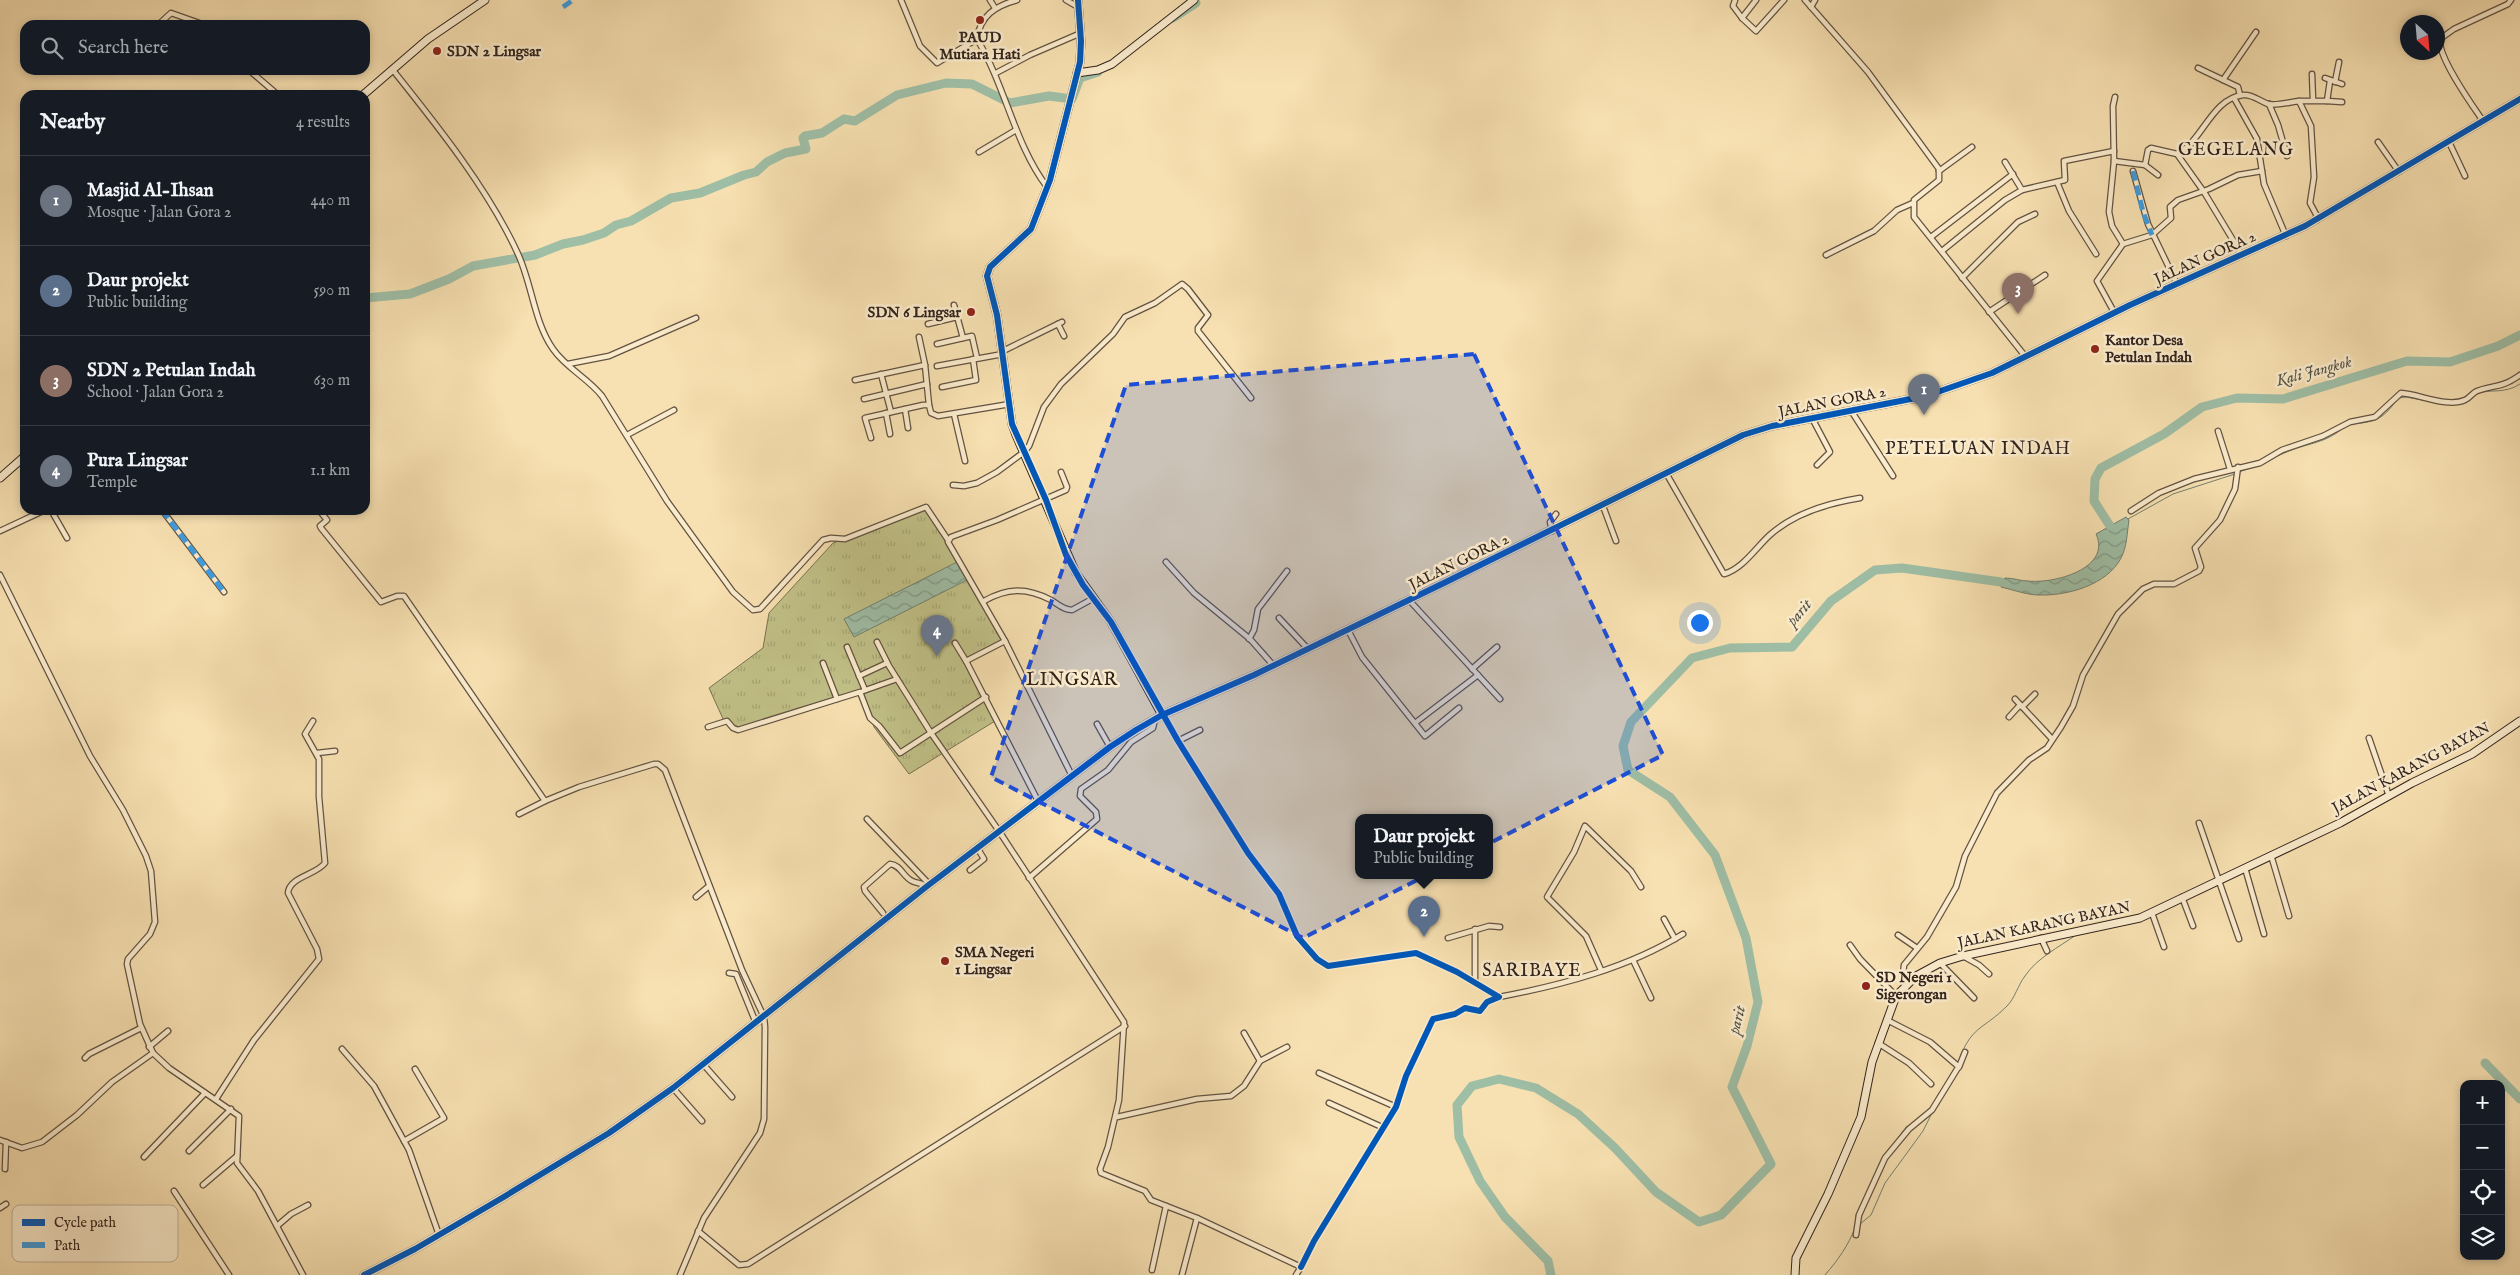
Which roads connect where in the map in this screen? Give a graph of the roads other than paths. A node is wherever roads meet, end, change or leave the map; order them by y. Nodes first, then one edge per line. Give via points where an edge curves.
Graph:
1 (485, 0) edge
2 (901, 0) edge
3 (990, 0) edge
4 (1017, 0) edge
5 (1066, 0) edge
6 (1194, 0) edge
7 (1735, 0) edge
8 (1756, 0) edge
9 (1784, 0) edge
10 (1805, 0) edge
11 (1816, 0) edge
12 (2511, 0) edge
13 (1078, 4) edge
14 (1811, 7) junction
15 (995, 8) junction
16 (1742, 18) junction
17 (163, 20) edge
18 (191, 20) edge
19 (2256, 32) dead end
20 (1081, 33) junction
21 (977, 39) junction
22 (2339, 62) dead end
23 (2198, 68) dead end
24 (392, 70) junction
25 (996, 73) junction
26 (1077, 73) junction
27 (2312, 74) dead end
28 (255, 75) edge
29 (2223, 80) junction
30 (2330, 80) junction
31 (2342, 84) dead end
32 (272, 90) edge
33 (369, 90) edge
34 (2240, 96) junction
35 (2115, 97) dead end
36 (2234, 98) junction
37 (2520, 99) edge
38 (2313, 100) junction
39 (2299, 101) junction
40 (2327, 101) junction
41 (2342, 102) dead end
42 (2269, 104) junction
43 (2482, 121) junction
44 (1016, 130) junction
45 (2194, 141) junction
46 (2378, 142) dead end
47 (2449, 142) junction
48 (1972, 147) dead end
49 (2114, 150) junction
50 (979, 152) dead end
51 (2202, 152) dead end
52 (2177, 154) junction
53 (2287, 156) dead end
54 (2114, 161) junction
55 (2005, 162) dead end
56 (2145, 165) junction
57 (1940, 171) junction
58 (2133, 171) dead end
59 (2262, 171) junction
60 (2399, 172) junction
61 (2013, 174) junction
62 (2158, 175) dead end
63 (2465, 176) dead end
64 (2057, 182) junction
65 (1047, 187) junction
66 (2022, 190) junction
67 (2204, 192) junction
68 (1913, 203) junction
69 (2035, 214) dead end
70 (2317, 220) junction
71 (2152, 235) junction
72 (2286, 236) junction
73 (1931, 237) junction
74 (2123, 244) junction
75 (1942, 251) junction
76 (2096, 254) dead end
77 (1826, 255) dead end
78 (2242, 255) junction
79 (2044, 275) dead end
80 (1962, 278) junction
81 (2177, 284) junction
82 (954, 305) dead end
83 (1989, 312) junction
84 (2114, 312) junction
85 (957, 317) junction
86 (696, 318) dead end
87 (928, 324) dead end
88 (1064, 336) dead end
89 (919, 337) dead end
90 (963, 338) junction
91 (937, 344) dead end
92 (1001, 353) junction
93 (2026, 356) junction
94 (975, 358) junction
95 (568, 364) junction
96 (925, 365) junction
97 (937, 366) dead end
98 (881, 374) junction
99 (2520, 375) edge
100 (855, 380) dead end
101 (928, 384) junction
102 (942, 387) dead end
103 (886, 394) junction
104 (864, 398) dead end
105 (1251, 398) dead end
106 (1010, 404) junction
107 (929, 405) junction
108 (905, 409) junction
109 (674, 410) dead end
110 (1852, 412) junction
111 (888, 413) junction
112 (954, 414) junction
113 (1812, 418) junction
114 (908, 428) dead end
115 (2218, 431) dead end
116 (890, 434) dead end
117 (628, 435) junction
118 (871, 438) dead end
119 (1024, 452) junction
120 (20, 460) edge
121 (965, 461) dead end
122 (1817, 465) dead end
123 (2238, 468) junction
124 (2230, 469) junction
125 (1060, 472) dead end
126 (1666, 473) junction
127 (1893, 476) dead end
128 (0, 478) edge
129 (953, 485) dead end
130 (1860, 498) dead end
131 (1046, 500) junction
132 (1603, 506) junction
133 (2131, 511) dead end
134 (1556, 514) dead end
135 (34, 515) edge
136 (54, 515) edge
137 (166, 515) edge
138 (323, 515) edge
139 (0, 531) edge
140 (1552, 531) junction
141 (67, 538) dead end
142 (948, 540) junction
143 (1616, 541) dead end
144 (1166, 562) dead end
145 (1288, 571) dead end
146 (0, 575) edge
147 (224, 592) dead end
148 (1094, 598) junction
149 (1409, 600) junction
150 (984, 601) junction
151 (1279, 618) dead end
152 (1348, 630) junction
153 (1250, 640) junction
154 (1005, 641) junction
155 (877, 642) dead end
156 (955, 643) dead end
157 (847, 647) dead end
158 (1497, 647) dead end
159 (1308, 649) junction
160 (966, 661) junction
161 (823, 663) dead end
162 (887, 663) junction
163 (1274, 665) junction
164 (1472, 669) junction
165 (1478, 675) junction
166 (859, 676) junction
167 (897, 679) junction
168 (862, 691) junction
169 (2035, 694) dead end
170 (986, 697) junction
171 (836, 699) junction
172 (1500, 699) dead end
173 (2015, 699) dead end
174 (2021, 706) junction
175 (1459, 708) dead end
176 (1162, 715) junction
177 (2009, 717) dead end
178 (1155, 719) junction
179 (313, 721) dead end
180 (2520, 721) edge
181 (1414, 723) junction
182 (1097, 724) dead end
183 (708, 728) dead end
184 (1200, 730) dead end
185 (931, 733) junction
186 (2369, 738) dead end
187 (2052, 739) junction
188 (1178, 741) junction
189 (1110, 747) junction
190 (335, 750) dead end
191 (317, 753) junction
192 (1072, 776) junction
193 (2390, 796) junction
194 (545, 801) junction
195 (1038, 802) junction
196 (519, 814) dead end
197 (867, 819) dead end
198 (2199, 823) dead end
199 (999, 831) junction
200 (978, 849) junction
201 (2271, 855) junction
202 (2245, 868) junction
203 (970, 870) dead end
204 (1029, 878) junction
205 (2217, 880) junction
206 (710, 886) junction
207 (928, 886) junction
208 (1641, 887) dead end
209 (2182, 897) junction
210 (696, 898) dead end
211 (883, 913) dead end
212 (2152, 913) junction
213 (2289, 916) dead end
214 (1664, 919) dead end
215 (1500, 926) dead end
216 (2193, 926) dead end
217 (1475, 929) junction
218 (1683, 934) dead end
219 (2264, 934) dead end
220 (1898, 935) dead end
221 (1448, 938) dead end
222 (2042, 938) junction
223 (1676, 939) junction
224 (2239, 940) dead end
225 (1850, 945) dead end
226 (2164, 947) dead end
227 (1917, 948) junction
228 (2047, 950) dead end
229 (1963, 956) junction
230 (1633, 960) junction
231 (1940, 963) junction
232 (1601, 970) junction
233 (729, 973) dead end
234 (1988, 974) dead end
235 (1474, 982) junction
236 (1910, 982) junction
237 (1896, 996) junction
238 (1499, 997) junction
239 (1651, 998) dead end
240 (1974, 998) dead end
241 (764, 1017) junction
242 (1887, 1020) junction
243 (756, 1023) junction
244 (1125, 1026) junction
245 (141, 1028) junction
246 (168, 1031) dead end
247 (1244, 1033) dead end
248 (1878, 1044) junction
249 (1287, 1046) dead end
250 (149, 1047) junction
251 (342, 1049) dead end
252 (152, 1052) junction
253 (1965, 1052) dead end
254 (84, 1058) dead end
255 (1260, 1061) junction
256 (703, 1064) junction
257 (1958, 1066) junction
258 (415, 1070) dead end
259 (1319, 1073) dead end
260 (1931, 1084) dead end
261 (672, 1088) junction
262 (205, 1092) junction
263 (732, 1097) dead end
264 (216, 1100) junction
265 (1329, 1103) dead end
266 (1396, 1107) junction
267 (231, 1109) junction
268 (1117, 1117) junction
269 (702, 1122) dead end
270 (1384, 1128) junction
271 (3, 1141) edge
272 (404, 1141) junction
273 (189, 1151) dead end
274 (237, 1156) junction
275 (144, 1157) dead end
276 (5, 1169) dead end
277 (203, 1185) dead end
278 (174, 1191) dead end
279 (6, 1204) dead end
280 (308, 1205) dead end
281 (1166, 1206) junction
282 (0, 1208) edge
283 (1197, 1218) junction
284 (277, 1226) junction
285 (698, 1231) junction
286 (439, 1235) junction
287 (1856, 1235) dead end
288 (1298, 1266) junction
289 (1152, 1270) dead end
290 (681, 1273) edge
291 (229, 1275) edge
292 (303, 1275) edge
293 (364, 1275) edge
294 (1182, 1275) edge
295 (1296, 1275) edge
296 (1795, 1275) edge

1 - 24 street via 436,33
2 - 21 street via 920,46 937,63
3 - 15 street
4 - 15 street
5 - 13 street
6 - 26 street via 1112,64
7 - 16 street via 1733,6
8 - 16 street
9 - 16 street via 1757,31 1753,31
10 - 14 street
11 - 14 street
12 - 43 street via 2440,39 2440,47 2459,86
13 - 20 street
14 - 57 street via 1868,72
15 - 21 street via 982,22
17 - 18 street via 171,12
19 - 29 street
20 - 25 street
20 - 26 street
21 - 25 street
22 - 30 street
23 - 29 street
24 - 33 street
24 - 95 street via 476,181 520,258 547,338 555,352
25 - 44 street
26 - 65 street
27 - 38 street
28 - 32 street
29 - 34 street via 2238,87
30 - 31 street
30 - 40 street
34 - 36 street
34 - 42 street via 2250,96
35 - 49 street
36 - 45 street via 2220,107
36 - 59 street via 2257,139
37 - 43 street, JALAN GORA 2
38 - 39 street
38 - 40 street
39 - 42 street
39 - 70 street via 2310,121 2314,178 2310,203
40 - 41 street
42 - 53 street
43 - 47 street, JALAN GORA 2
44 - 50 street
44 - 65 street via 1032,167
45 - 51 street
45 - 52 street
46 - 60 street
47 - 60 street, JALAN GORA 2
47 - 63 street
48 - 57 street
49 - 54 street
49 - 64 street via 2064,161 2066,178
52 - 56 street via 2149,148
52 - 67 street
54 - 56 street
54 - 74 street via 2109,217
55 - 61 street
56 - 62 street
57 - 68 street via 1939,180 1916,196
58 - 71 street
59 - 67 street via 2239,175
59 - 72 street via 2265,188
60 - 70 street, JALAN GORA 2
61 - 66 street
61 - 73 street
64 - 66 street
64 - 76 street via 2069,210
65 - 92 street via 1031,229 987,273 997,315
66 - 75 street
67 - 71 street via 2174,203 2170,208 2171,218
67 - 78 street
68 - 73 street via 1916,220
68 - 77 street via 1897,210 1874,232
69 - 80 street via 2018,222
70 - 72 street, JALAN GORA 2
71 - 74 street
71 - 81 street
72 - 78 street, JALAN GORA 2
73 - 75 street
74 - 84 street via 2097,281
75 - 80 street
78 - 81 street, JALAN GORA 2
79 - 83 street
80 - 83 street
81 - 84 street, JALAN GORA 2
82 - 85 street
83 - 93 street
84 - 93 street, JALAN GORA 2
85 - 87 street
85 - 90 street
86 - 95 street via 620,352
88 - 92 street via 1060,323
89 - 96 street
90 - 91 street
90 - 94 street via 974,337
92 - 94 street
92 - 106 street
93 - 110 street, JALAN GORA 2 via 1976,380 1932,394
94 - 97 street
94 - 102 street via 976,380
95 - 117 street via 595,386
96 - 98 street
96 - 101 street
98 - 100 street
98 - 103 street
99 - 123 street via 2505,386 2476,391 2460,402 2422,399 2401,393 2375,417 2354,420 2324,436 2282,450 2260,463
101 - 103 street
101 - 107 street
103 - 104 street
103 - 111 street
105 - 119 street via 1198,331 1208,315 1182,284 1155,303 1125,317 1113,334 1060,384 1044,407
106 - 112 street
106 - 119 street via 1012,424
107 - 108 street
107 - 112 street via 932,414
108 - 111 street
108 - 114 street
109 - 117 street
110 - 113 street, JALAN GORA 2
110 - 127 street
111 - 116 street
111 - 118 street via 865,418
112 - 121 street
113 - 122 street via 1830,452
113 - 126 street, JALAN GORA 2 via 1742,435
115 - 124 street
117 - 142 street via 668,501 728,586 750,609 760,609 823,540 842,540 926,507
119 - 129 street via 976,483
119 - 131 street
120 - 128 street
123 - 124 street
123 - 187 street via 2235,489 2220,520 2195,548 2200,571 2174,584 2147,587 2123,607 2094,654 2077,686 2070,712
124 - 133 street via 2163,491
125 - 131 street via 1067,488
126 - 130 street via 1724,574 1740,564 1780,526 1824,506
126 - 132 street, JALAN GORA 2
131 - 142 street
131 - 148 street via 1066,554
132 - 140 street, JALAN GORA 2
132 - 143 street
134 - 140 street via 1550,523
135 - 139 street
136 - 141 street
137 - 147 street
138 - 194 street via 327,520 320,528 382,602 399,595 406,598
140 - 149 street, JALAN GORA 2
142 - 150 street
144 - 153 street via 1194,593
145 - 153 street via 1258,609
146 - 245 street via 90,756 146,856 155,922 127,964
148 - 150 street via 1072,610 1018,590 1002,592
148 - 176 street
149 - 152 street, JALAN GORA 2
149 - 164 street
150 - 154 street
151 - 159 street
152 - 159 street, JALAN GORA 2
152 - 181 street via 1362,657
153 - 163 street
154 - 160 street
154 - 192 street
155 - 162 street
156 - 160 street
157 - 166 street
158 - 164 street
159 - 163 street, JALAN GORA 2
160 - 170 street
161 - 171 street
162 - 166 street
162 - 167 street
163 - 176 street, JALAN GORA 2
164 - 165 street
165 - 172 street
165 - 181 street
166 - 168 street
167 - 168 street
167 - 185 street
168 - 171 street
168 - 185 street via 870,718 898,753
169 - 174 street
170 - 185 street
170 - 195 street
171 - 183 street via 738,730 727,721
173 - 174 street
174 - 177 street
174 - 187 street
175 - 181 street via 1427,736
176 - 178 street, JALAN GORA 2
176 - 188 street
178 - 189 street, JALAN GORA 2
178 - 204 street via 1153,728 1131,742 1114,766 1081,789 1080,796 1096,812 1097,819
179 - 191 street via 305,734
180 - 193 street, JALAN KARANG BAYAN via 2481,749
182 - 189 street
184 - 188 street
185 - 199 street
186 - 193 street
187 - 227 street via 2046,749 2029,760 1998,793 1965,856 1956,887 1931,931
188 - 235 street via 1248,854 1279,894 1297,936 1323,964 1416,953
189 - 192 street, JALAN GORA 2
190 - 191 street
191 - 264 street via 325,863 292,883 288,893 317,949 317,963 254,1040
192 - 195 street, JALAN GORA 2
193 - 201 street, JALAN KARANG BAYAN
194 - 196 street
194 - 206 street via 579,787 658,764 674,788
195 - 199 street, JALAN GORA 2
197 - 207 street
198 - 205 street
199 - 200 street, JALAN GORA 2
199 - 204 street
200 - 203 street via 984,859
200 - 207 street, JALAN GORA 2
201 - 202 street, JALAN KARANG BAYAN
201 - 213 street
202 - 205 street, JALAN KARANG BAYAN
202 - 219 street
204 - 244 street
205 - 209 street, JALAN KARANG BAYAN
205 - 224 street
206 - 210 street
206 - 241 street
207 - 211 street via 911,881 896,865 890,864 864,887
207 - 241 street, JALAN GORA 2
208 - 232 street via 1625,864 1588,826 1583,828 1574,852 1547,897 1586,936
209 - 212 street, JALAN KARANG BAYAN
209 - 216 street
212 - 222 street, JALAN KARANG BAYAN via 2124,923
212 - 226 street
214 - 223 street
215 - 217 street
217 - 221 street
217 - 235 street
218 - 223 street
220 - 227 street
222 - 228 street
222 - 229 street, JALAN KARANG BAYAN
223 - 230 street
225 - 237 street
227 - 236 street via 1903,968 1903,974
229 - 231 street, JALAN KARANG BAYAN
229 - 234 street
230 - 232 street
230 - 239 street
231 - 236 street, JALAN KARANG BAYAN
231 - 240 street
232 - 238 street via 1553,987
233 - 243 street via 736,974
235 - 238 street
236 - 237 street, JALAN KARANG BAYAN
237 - 242 street, JALAN KARANG BAYAN
238 - 266 street via 1487,1002 1480,1011 1465,1008 1434,1019 1406,1076
241 - 243 street, JALAN GORA 2
241 - 285 street via 763,1126
242 - 248 street, JALAN KARANG BAYAN
242 - 257 street via 1930,1042
243 - 256 street, JALAN GORA 2
244 - 268 street
244 - 285 street via 748,1264 739,1265 731,1260
245 - 250 street
245 - 254 street
246 - 250 street
247 - 255 street
248 - 260 street via 1909,1063
248 - 296 street, JALAN KARANG BAYAN via 1861,1117 1796,1258
249 - 255 street
250 - 252 street
251 - 272 street via 374,1086
252 - 262 street via 169,1068
252 - 271 street via 42,1142 22,1148
253 - 257 street
255 - 268 street via 1244,1086 1232,1096 1197,1099
256 - 261 street, JALAN GORA 2
256 - 263 street
257 - 287 street via 1932,1110 1909,1129 1885,1158 1859,1215
258 - 272 street via 444,1116
259 - 266 street
261 - 269 street
261 - 286 street, JALAN GORA 2 via 609,1133
262 - 264 street
262 - 275 street
264 - 267 street
265 - 270 street
266 - 270 street
267 - 273 street
267 - 274 street via 240,1117
268 - 281 street via 1100,1171 1145,1191 1151,1200
270 - 288 street
271 - 276 street
272 - 286 street via 416,1166
274 - 277 street
274 - 284 street via 241,1169
278 - 291 street
279 - 282 street
280 - 284 street
281 - 283 street
281 - 289 street
283 - 288 street
283 - 294 street
284 - 292 street
285 - 290 street
286 - 293 street, JALAN GORA 2
288 - 295 street

